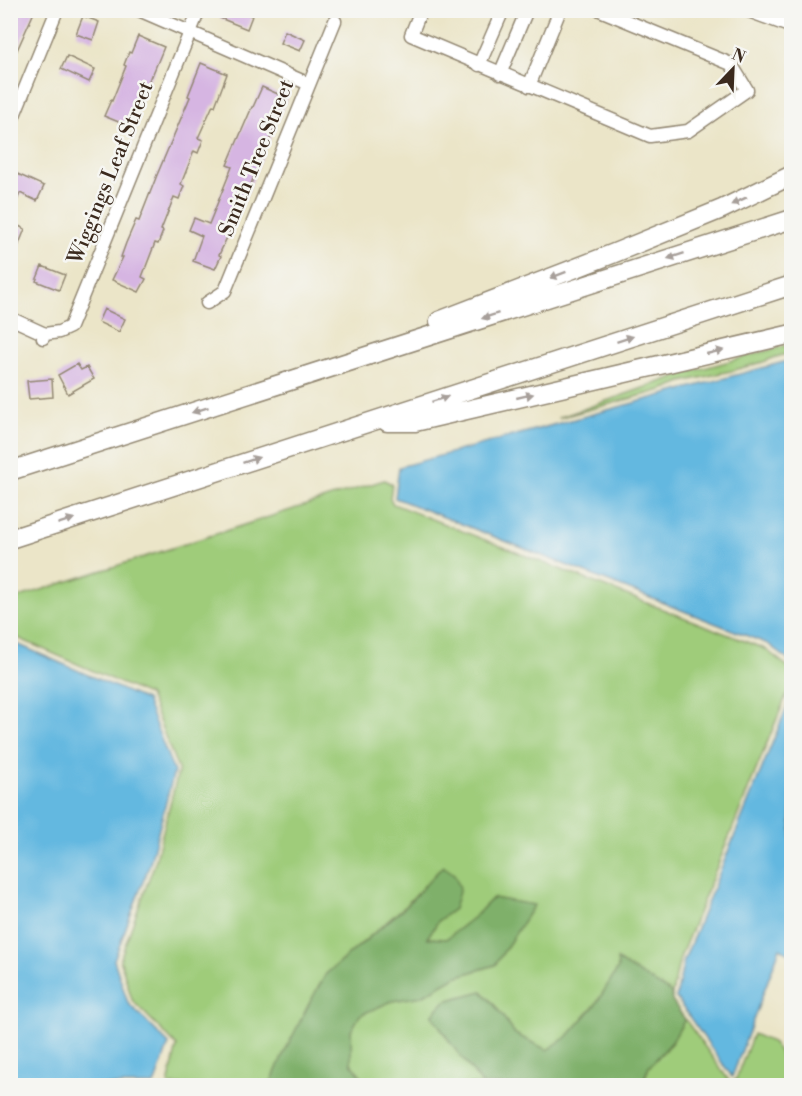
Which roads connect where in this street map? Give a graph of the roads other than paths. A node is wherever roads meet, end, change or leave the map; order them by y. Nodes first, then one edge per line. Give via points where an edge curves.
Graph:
1 (57, 10) edge
2 (139, 10) edge
3 (199, 10) edge
4 (421, 10) edge
5 (503, 10) edge
6 (527, 10) edge
7 (560, 10) edge
8 (600, 10) edge
9 (746, 10) edge
10 (767, 10) edge
11 (335, 21) dead end
12 (789, 27) edge
13 (190, 32) junction
14 (479, 65) junction
15 (500, 74) junction
16 (309, 84) junction
17 (529, 86) junction
18 (10, 125) edge
19 (792, 175) edge
20 (792, 219) edge
21 (792, 285) edge
22 (207, 303) dead end
23 (10, 318) edge
24 (792, 334) edge
25 (275, 385) junction
26 (364, 423) junction
27 (10, 471) edge
28 (10, 539) edge

1 - 18 street
2 - 13 street
3 - 13 street, Wiggings Leaf Street
4 - 14 street via 411,35
5 - 14 street
6 - 15 street
7 - 17 street
8 - 17 street via 731,64 747,90 688,131 650,135
9 - 12 street
10 - 12 street
11 - 16 street, Smith Tree Street
13 - 16 street
13 - 23 street, Wiggings Leaf Street via 70,327 44,336
14 - 15 street
15 - 17 street
16 - 22 street, Smith Tree Street via 225,291
19 -> 25 highway via 722,209 612,254
20 -> 25 highway
26 -> 21 highway
26 -> 24 highway via 416,422
25 -> 27 highway
28 -> 26 highway

